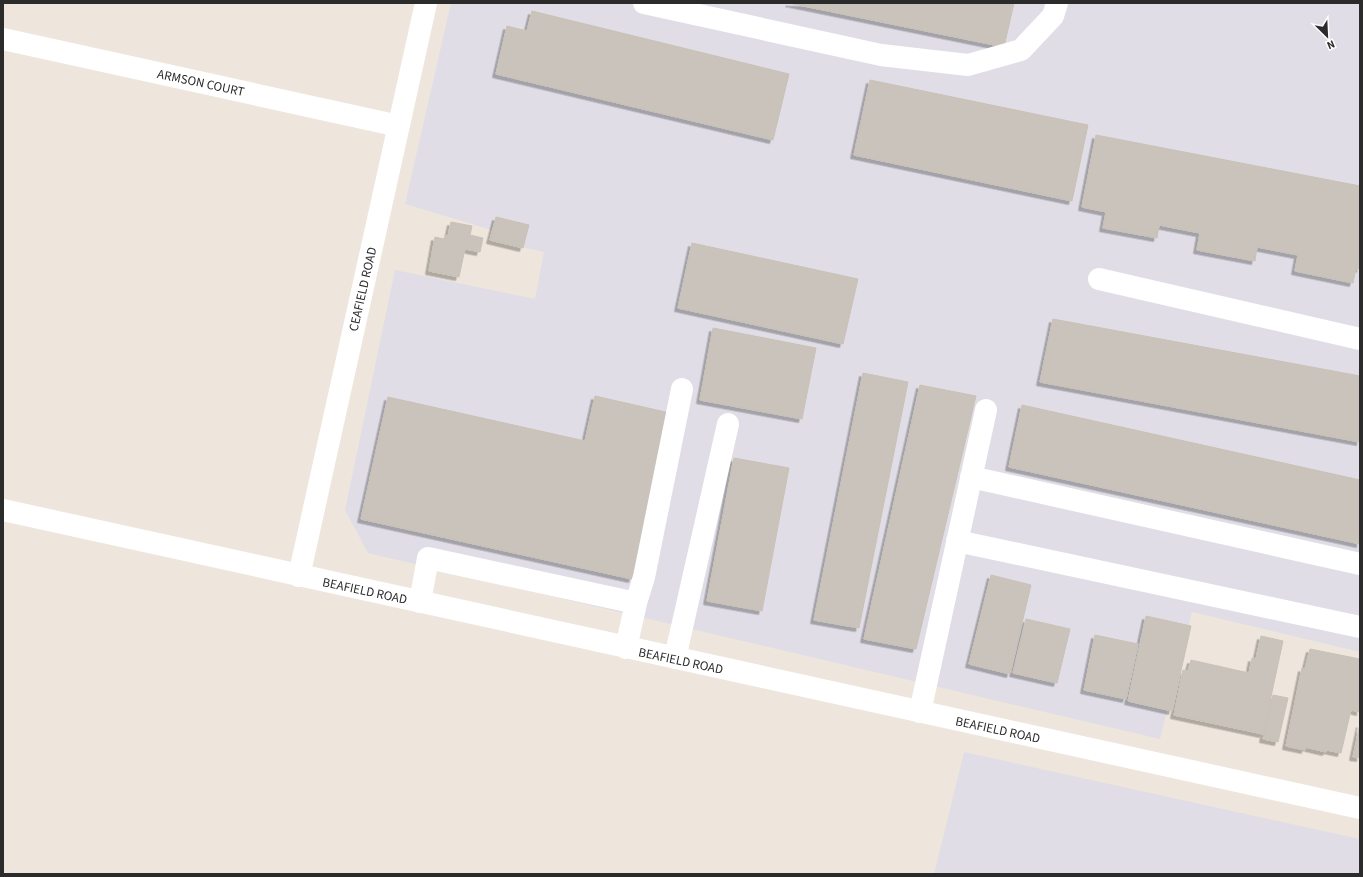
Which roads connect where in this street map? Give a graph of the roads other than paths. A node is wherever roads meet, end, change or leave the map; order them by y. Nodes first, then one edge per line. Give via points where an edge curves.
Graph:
1 (426, 3) edge
2 (644, 3) edge
3 (1057, 3) edge
4 (3, 39) edge
5 (399, 126) junction
6 (1099, 279) dead end
7 (1360, 338) edge
8 (682, 389) dead end
9 (986, 410) dead end
10 (728, 424) dead end
11 (971, 477) junction
12 (3, 510) edge
13 (957, 541) junction
14 (1360, 564) edge
15 (299, 576) junction
16 (420, 602) junction
17 (636, 603) junction
18 (1360, 627) edge
19 (626, 648) junction
20 (675, 658) junction
21 (920, 712) junction
22 (1360, 808) edge

1 - 5 street, CEAFIELD ROAD
2 - 3 street via 881,55 968,65 1021,50 1054,16
4 - 5 street, ARMSON COURT
5 - 15 street, CEAFIELD ROAD
6 - 7 street
8 - 17 street via 644,577
9 - 11 street
10 - 20 street
11 - 13 street
11 - 14 street
12 - 15 street, BEAFIELD ROAD
13 - 18 street
13 - 21 street
15 - 16 street, BEAFIELD ROAD
16 - 17 street via 428,558
16 - 19 street, BEAFIELD ROAD
17 - 19 street
19 - 20 street, BEAFIELD ROAD
20 - 21 street, BEAFIELD ROAD
21 - 22 street, BEAFIELD ROAD

